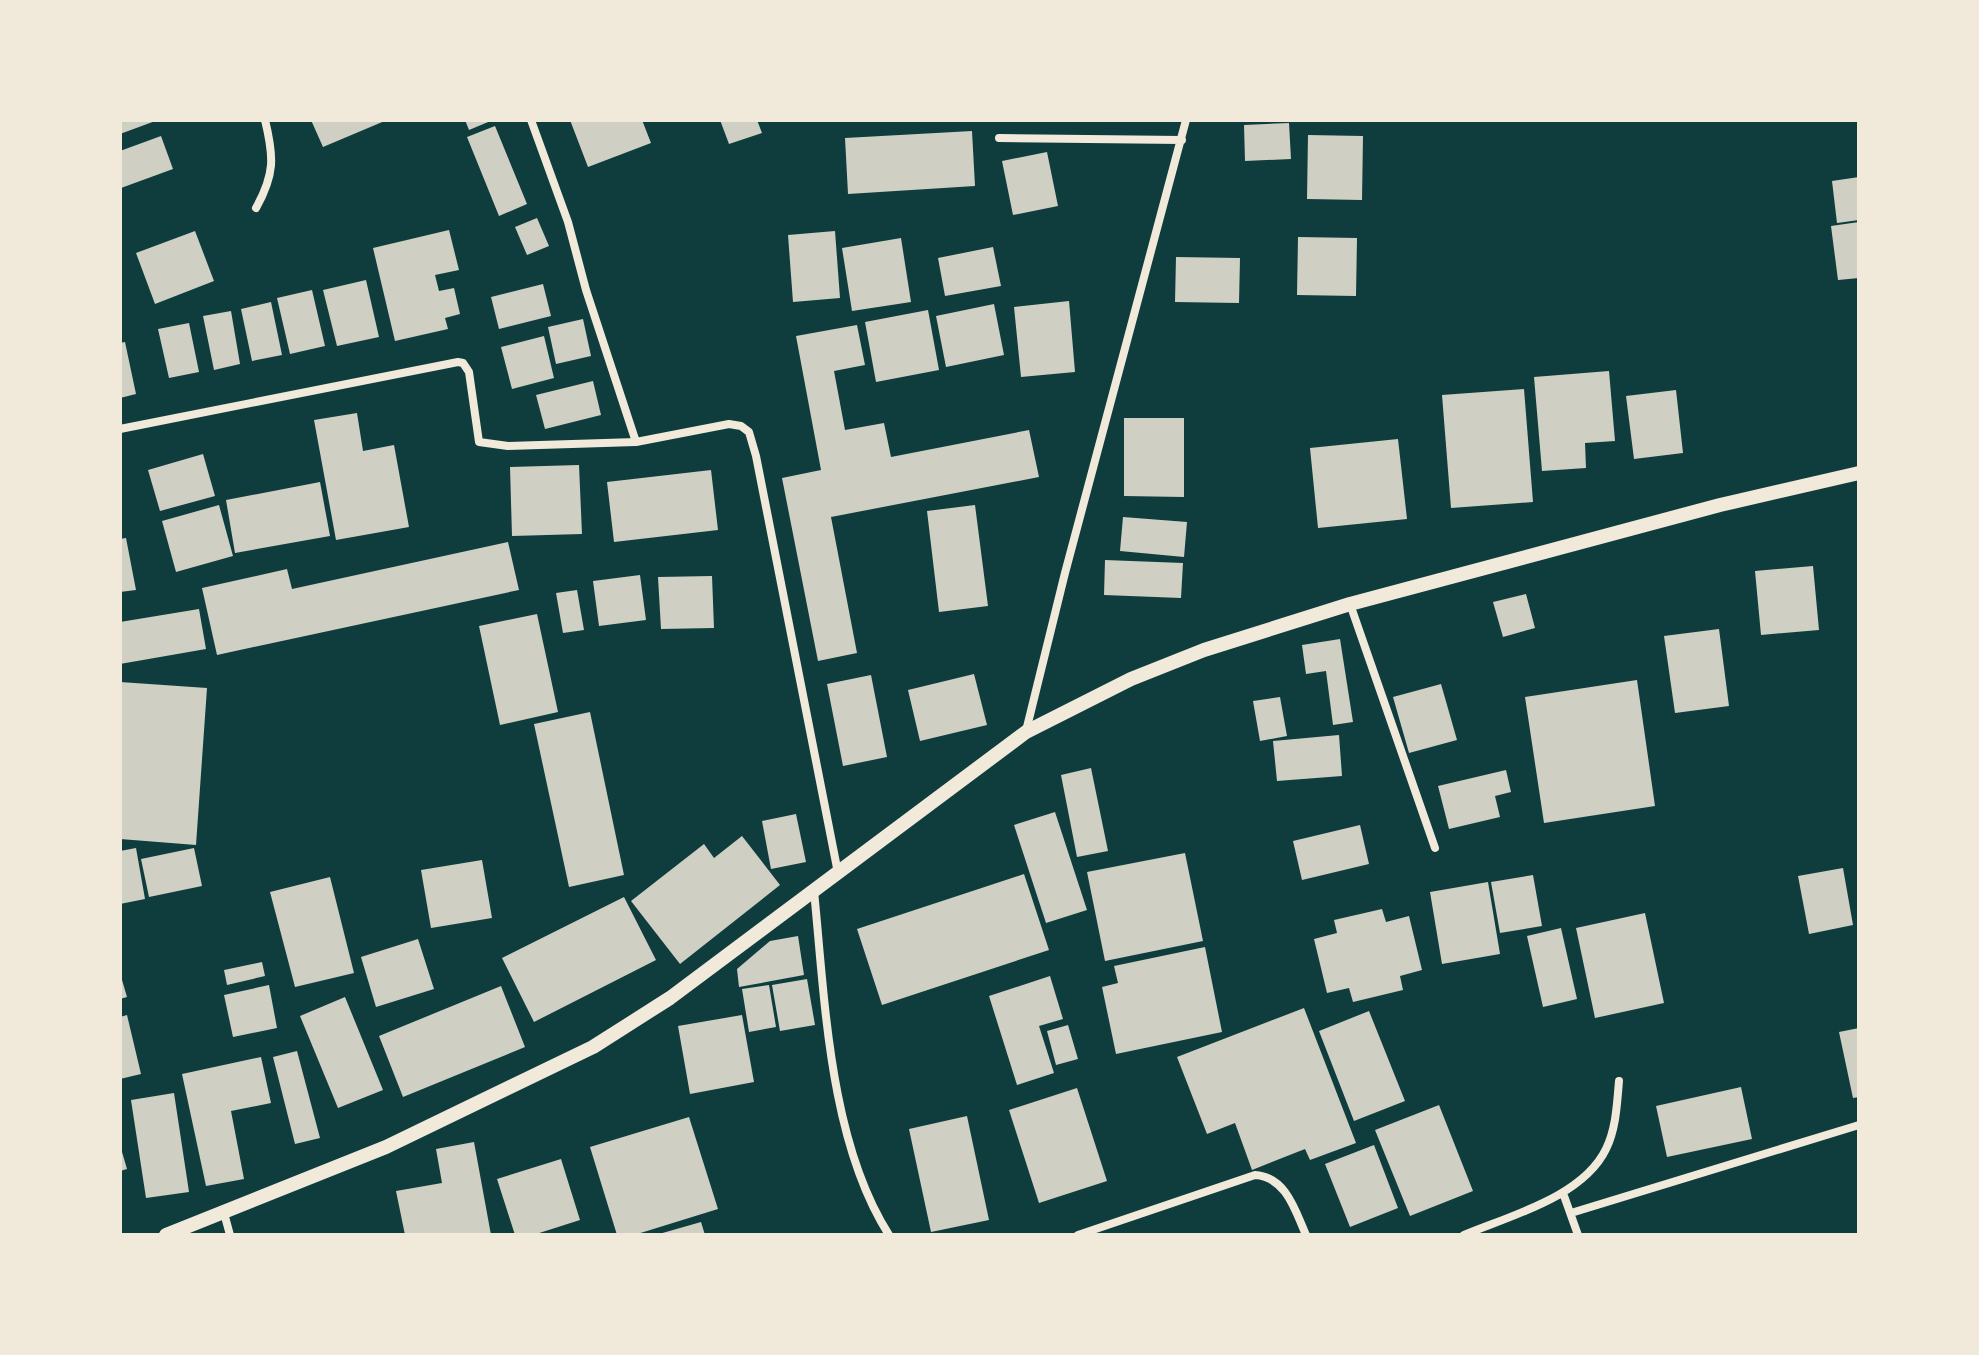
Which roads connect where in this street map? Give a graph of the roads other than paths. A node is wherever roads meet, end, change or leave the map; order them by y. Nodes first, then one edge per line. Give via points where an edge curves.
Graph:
1 (265, 120) edge
2 (531, 120) edge
3 (1186, 120) edge
4 (999, 138) dead end
5 (1182, 140) junction
6 (256, 208) dead end
7 (120, 429) edge
8 (636, 442) junction
9 (1859, 473) edge
10 (1350, 604) junction
11 (1026, 732) junction
12 (1435, 848) dead end
13 (838, 873) junction
14 (814, 890) junction
15 (1619, 1081) dead end
16 (1859, 1125) edge
17 (1563, 1193) junction
18 (224, 1213) junction
19 (1571, 1213) junction
20 (166, 1235) edge
21 (230, 1235) edge
22 (889, 1235) edge
23 (1078, 1235) edge
24 (1306, 1235) edge
25 (1464, 1235) edge
26 (1578, 1235) edge

1 - 6 street via 272,165
2 - 8 street
3 - 5 street
4 - 5 street
5 - 11 street
7 - 8 street via 458,362 469,372 479,442
8 - 13 street via 729,424 749,432
9 - 10 street
10 - 11 street via 1204,650 1131,679
10 - 12 street
11 - 13 street
13 - 14 street
14 - 18 street via 670,998 593,1047 386,1147
14 - 22 street via 839,1105 866,1196
15 - 17 street via 1607,1147 1583,1179
16 - 19 street
17 - 19 street
17 - 25 street
18 - 20 street
18 - 21 street
19 - 26 street
23 - 24 street via 1255,1175 1273,1178 1281,1186

